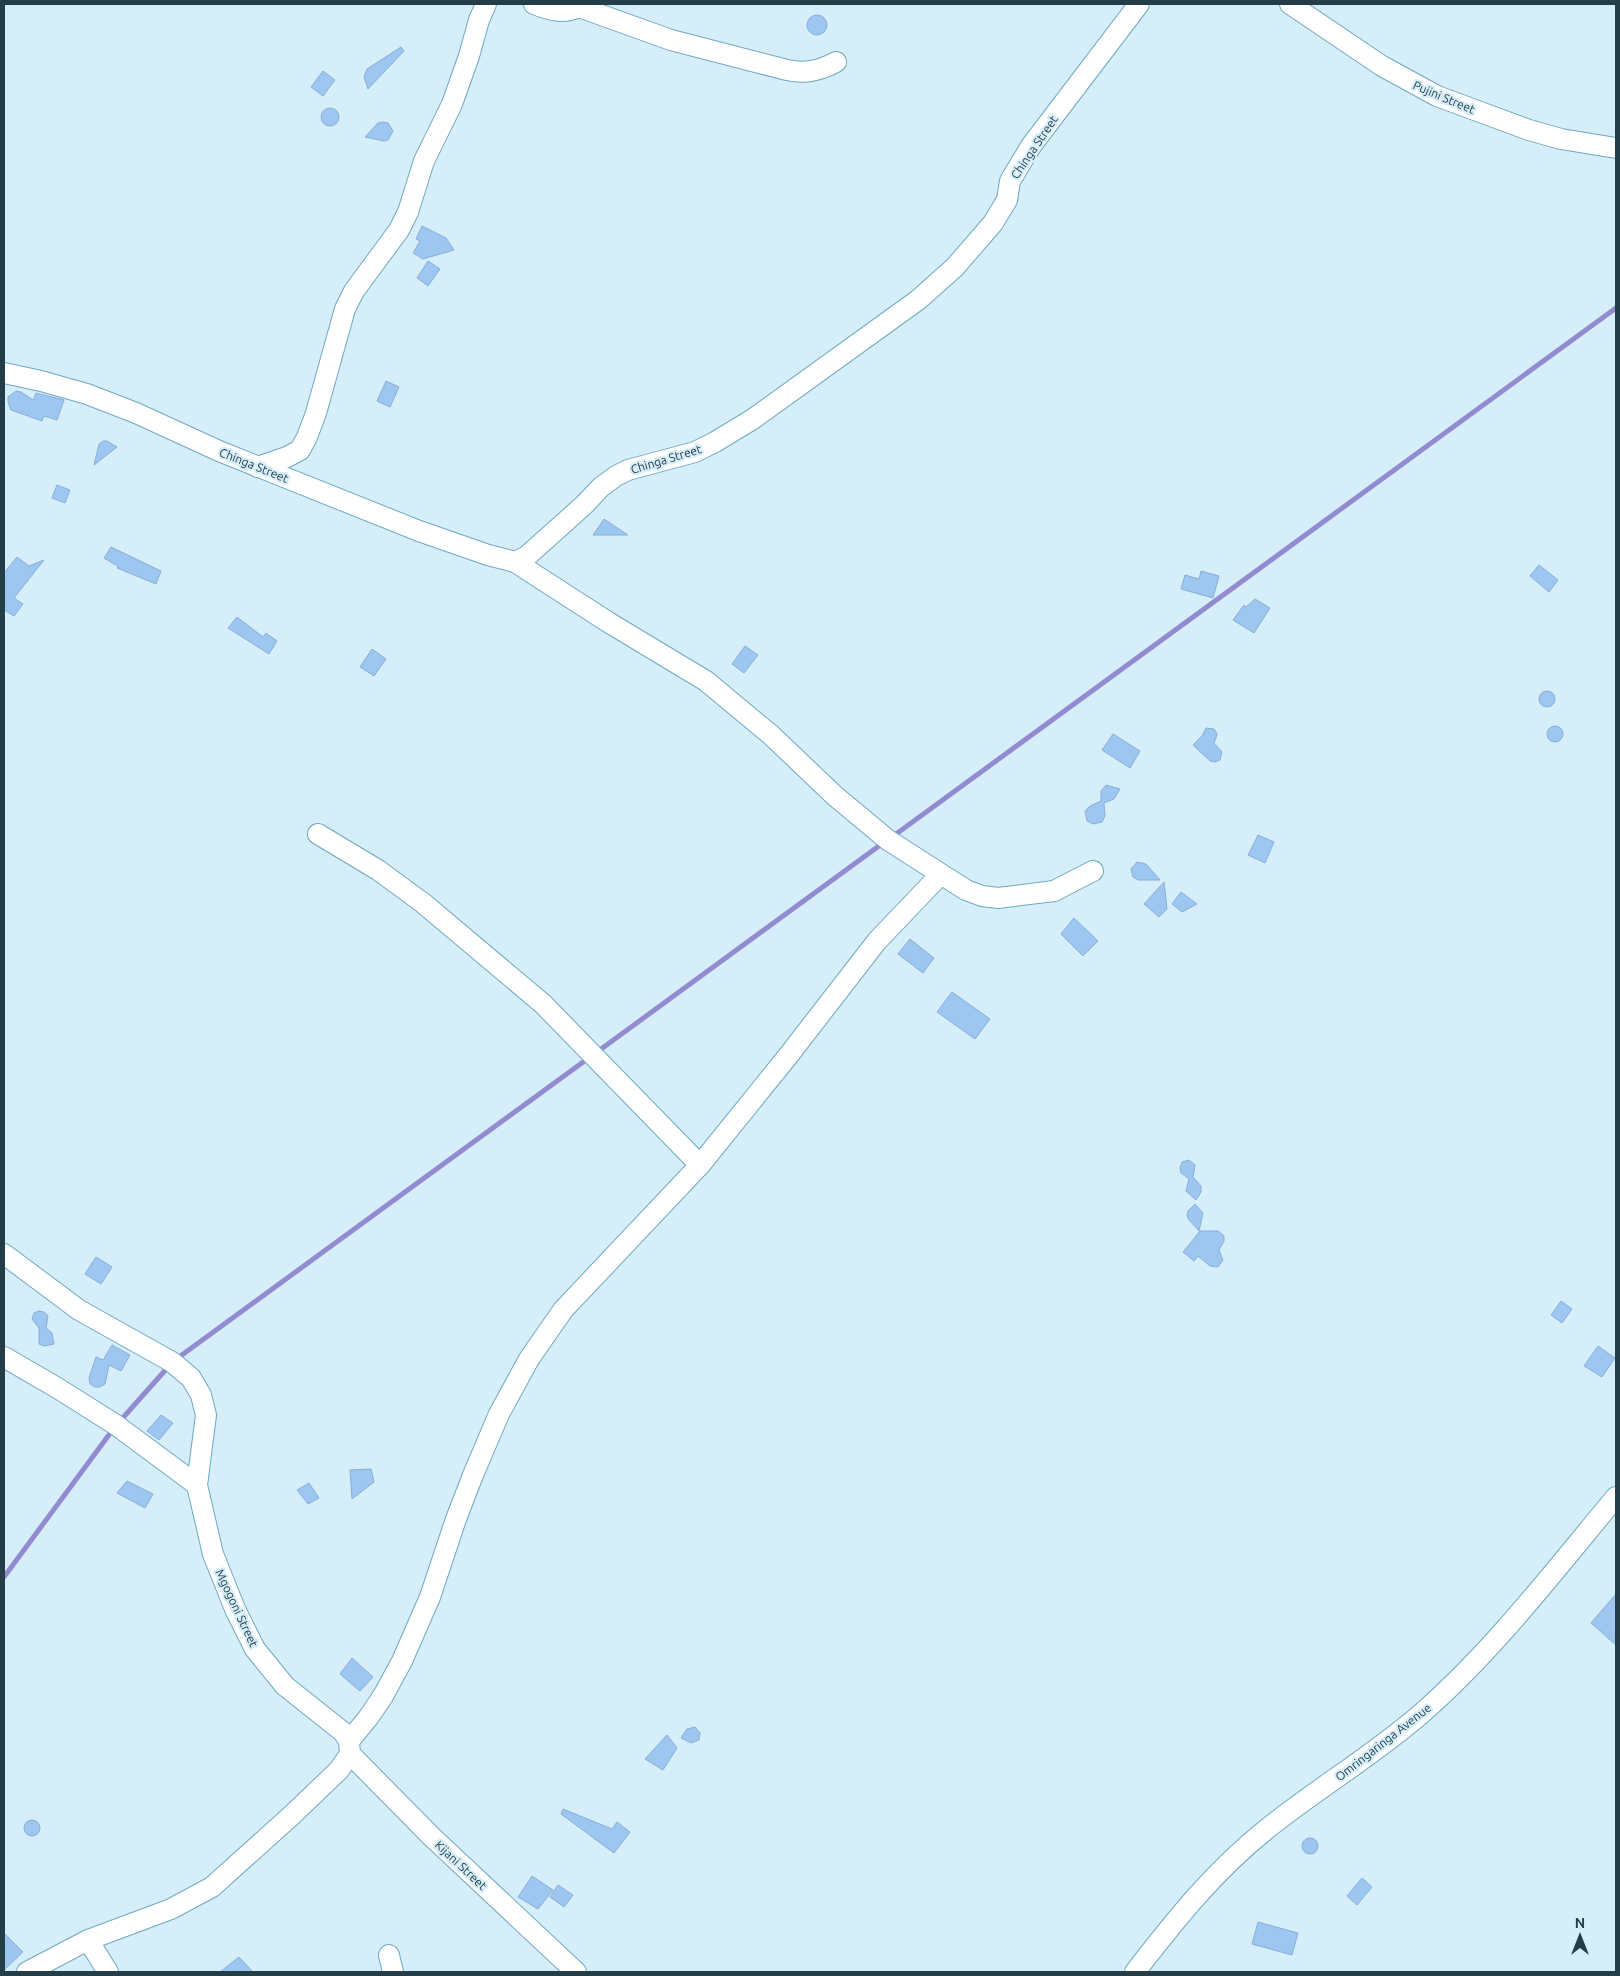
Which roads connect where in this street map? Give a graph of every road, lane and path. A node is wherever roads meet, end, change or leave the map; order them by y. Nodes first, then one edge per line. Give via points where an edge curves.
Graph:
1 (486, 4) edge
2 (534, 4) edge
3 (1139, 4) edge
4 (1290, 4) edge
5 (580, 5) edge
6 (836, 62) dead end
7 (1616, 148) edge
8 (4, 372) edge
9 (258, 466) junction
10 (515, 562) junction
11 (318, 834) dead end
12 (1093, 871) dead end
13 (940, 875) junction
14 (700, 1164) junction
15 (4, 1254) edge
16 (4, 1357) edge
17 (197, 1485) junction
18 (1616, 1497) edge
19 (349, 1747) junction
20 (88, 1940) junction
21 (26, 1972) edge
22 (108, 1972) edge
23 (576, 1972) edge
24 (1136, 1972) edge

1 - 9 street via 452,104 424,161 408,212 344,308 316,414 307,436 300,450
2 - 5 street via 560,11
3 - 10 street, Chinga Street via 1031,146 1010,180 1007,200 993,224 955,267 918,300 715,442 696,452 616,476 526,556
4 - 7 street, Pujini Street via 1382,66 1437,96 1529,130
5 - 6 street via 671,40 799,73 812,72
8 - 9 street, Chinga Street via 87,394
9 - 10 street, Chinga Street via 419,531
10 - 13 street via 706,681 888,840
11 - 14 street via 378,870 543,1004
12 - 13 street via 1054,891 998,898 966,890
13 - 14 street via 876,941
14 - 19 street via 563,1310 529,1359 499,1414 473,1475 430,1597 402,1661
15 - 17 street, Mgogoni Street via 79,1310 172,1362 191,1378 206,1415
16 - 17 street via 116,1425
17 - 19 street, Mgogoni Street via 213,1554 255,1650 285,1686 343,1732
18 - 24 street, Omringaringa Avenue via 1492,1646 1452,1686 1398,1733 1267,1828 1187,1906
19 - 20 street via 339,1770 212,1887 171,1909
19 - 23 street, Kijani Street via 432,1837
20 - 21 street
20 - 22 street

